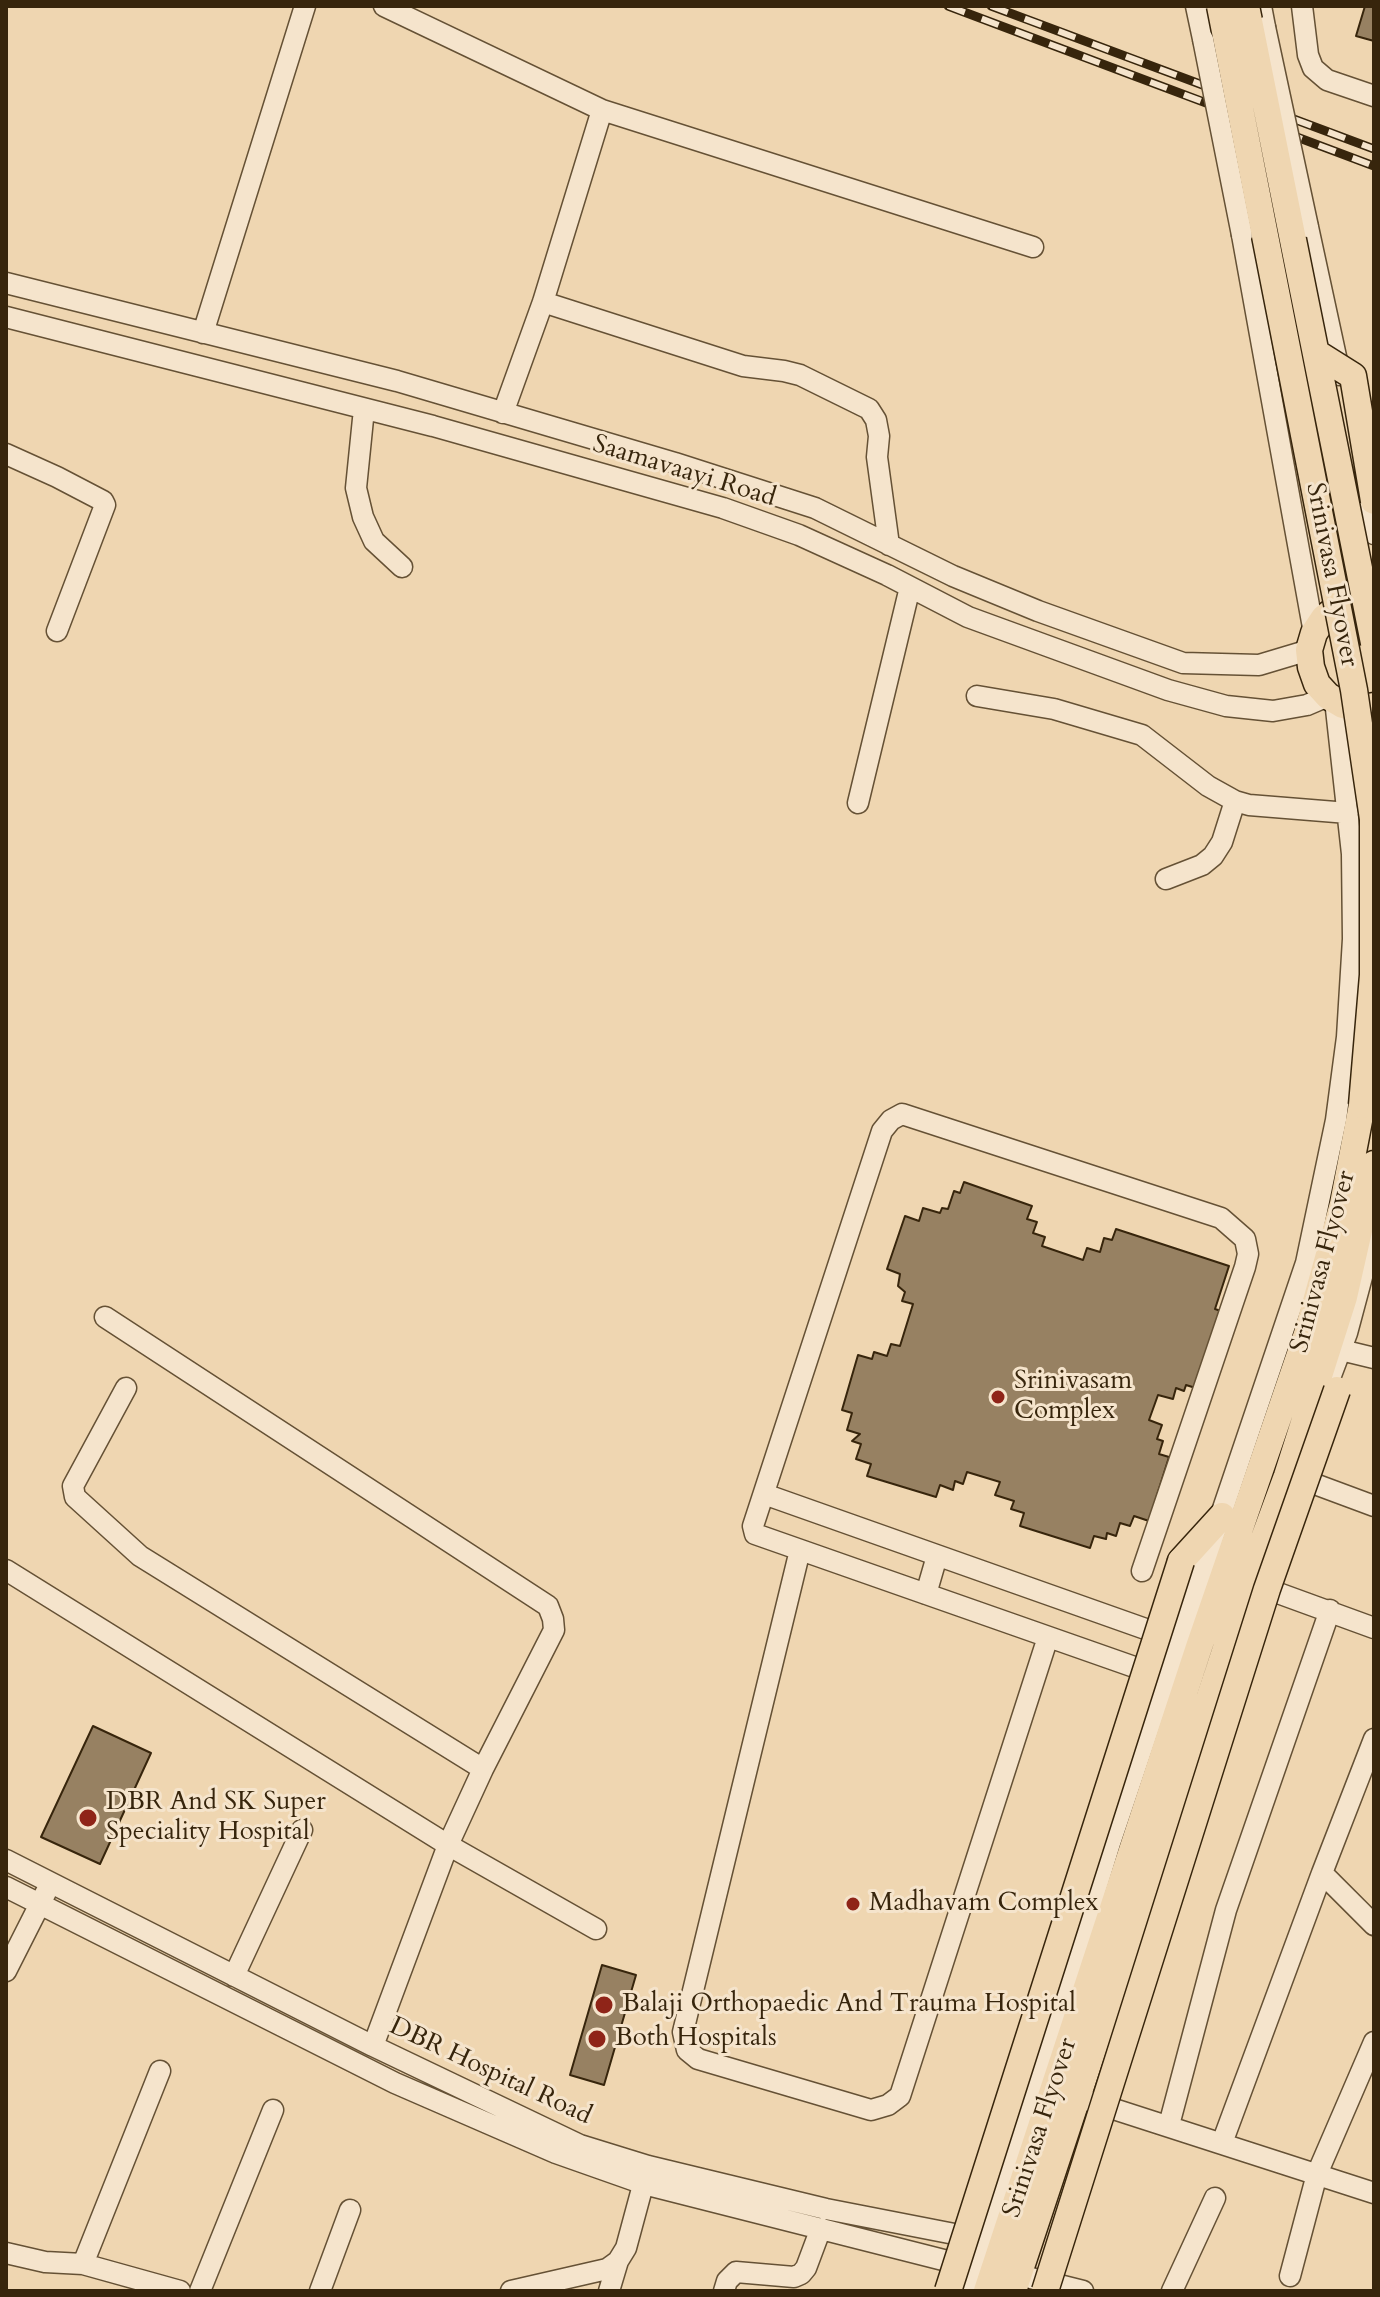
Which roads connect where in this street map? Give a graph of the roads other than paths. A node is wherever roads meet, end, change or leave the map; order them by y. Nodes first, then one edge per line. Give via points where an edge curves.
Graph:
1 (305, 6) edge
2 (384, 6) edge
3 (1196, 6) edge
4 (1220, 6) edge
5 (1246, 6) edge
6 (1261, 6) edge
7 (1302, 6) edge
8 (1374, 96) edge
9 (602, 110) junction
10 (1033, 247) dead end
11 (6, 283) edge
12 (543, 302) junction
13 (6, 317) edge
14 (203, 333) junction
15 (1318, 354) junction
16 (364, 409) junction
17 (503, 413) junction
18 (7, 456) edge
19 (1368, 481) edge
20 (1374, 501) edge
21 (1374, 534) edge
22 (889, 545) junction
23 (402, 567) dead end
24 (910, 587) junction
25 (1374, 602) edge
26 (57, 631) dead end
27 (1312, 641) junction
28 (1374, 643) edge
29 (977, 696) dead end
30 (1332, 698) junction
31 (1374, 706) edge
32 (1235, 801) junction
33 (858, 803) dead end
34 (1348, 813) junction
35 (1166, 879) dead end
36 (1347, 1043) junction
37 (1374, 1046) edge
38 (1343, 1069) junction
39 (1374, 1071) edge
40 (1374, 1164) edge
41 (1374, 1232) edge
42 (105, 1317) dead end
43 (1374, 1358) edge
44 (1337, 1369) junction
45 (126, 1388) dead end
46 (1304, 1480) junction
47 (764, 1494) junction
48 (1374, 1506) edge
49 (1222, 1516) junction
50 (800, 1550) junction
51 (937, 1556) junction
52 (6, 1570) edge
53 (1142, 1571) dead end
54 (1267, 1589) junction
55 (926, 1594) junction
56 (1330, 1610) junction
57 (1374, 1628) edge
58 (1048, 1637) junction
59 (1181, 1641) junction
60 (1167, 1678) junction
61 (1374, 1739) edge
62 (483, 1769) junction
63 (302, 1830) dead end
64 (448, 1845) junction
65 (6, 1860) edge
66 (1322, 1873) junction
67 (51, 1881) junction
68 (6, 1887) edge
69 (40, 1903) junction
70 (1374, 1925) edge
71 (596, 1929) dead end
72 (6, 1971) edge
73 (234, 1976) junction
74 (1374, 2042) edge
75 (373, 2046) junction
76 (160, 2071) dead end
77 (1086, 2100) junction
78 (273, 2110) dead end
79 (1169, 2125) junction
80 (1222, 2143) junction
81 (1317, 2174) junction
82 (646, 2175) junction
83 (1374, 2193) edge
84 (1215, 2198) dead end
85 (350, 2210) dead end
86 (821, 2228) junction
87 (985, 2240) junction
88 (6, 2253) edge
89 (618, 2261) junction
90 (83, 2264) junction
91 (1290, 2276) dead end
92 (981, 2279) edge
93 (1029, 2288) edge
94 (180, 2291) edge
95 (200, 2291) edge
96 (320, 2291) edge
97 (511, 2291) edge
98 (609, 2291) edge
99 (724, 2291) edge
100 (948, 2291) edge
101 (967, 2291) edge
102 (1083, 2291) edge
103 (1172, 2291) edge

1 - 14 street
2 - 9 street
3 - 27 street, bridge via 1242,235
4 - 92 main road, Srinivasa Flyover, bridge via 1354,690 1373,819 1373,975 1362,1105 1343,1204 1307,1334
5 - 15 main road, Srinivasa Flyover, bridge
6 - 19 street, bridge
7 - 8 street via 1313,68 1327,80
9 - 10 street
9 - 12 street
11 - 14 street, Saamavaayi Road
12 - 17 street
12 - 22 street via 743,366 800,375 869,409 879,436
13 - 16 street, Saamavaayi Road
14 - 17 street, Saamavaayi Road
15 - 20 main road, bridge via 1353,376
15 - 28 main road, Srinivasa Flyover, bridge
16 - 23 street via 356,488 374,541
16 - 24 street, Saamavaayi Road via 723,508 799,535
17 - 22 street, Saamavaayi Road via 815,508
18 - 26 street via 105,505
19 - 21 street
22 - 27 street, Saamavaayi Road via 1038,611 1183,663 1259,665
24 - 30 street, Saamavaayi Road via 1074,658 1226,706 1273,711
24 - 33 street
25 - 27 main road via 1338,607 1324,618
27 - 30 main road via 1311,667 1317,684
29 - 32 street via 1054,709 1142,735
30 - 31 main road via 1358,709
30 - 34 street
32 - 34 street
32 - 35 street via 1213,856
34 - 36 street via 1353,939
36 - 37 street
36 - 38 street
38 - 39 street
38 - 49 street via 1306,1263
40 - 93 main road, Srinivasa Flyover via 1329,1347
41 - 44 street
42 - 62 street via 548,1606 554,1630
43 - 44 street
44 - 46 main road, bridge
44 - 77 street via 1220,1695
45 - 62 street via 73,1486 75,1497 140,1556
46 - 48 street
46 - 54 main road, bridge
47 - 50 street via 755,1534
47 - 51 street
47 - 53 street via 882,1131 902,1114 1221,1218 1245,1239 1245,1267
49 - 59 street
49 - 100 main road, bridge via 1181,1561
50 - 55 street
50 - 58 street via 683,2032 687,2050 698,2059 871,2110 900,2096
51 - 55 street
51 - 59 street
52 - 64 street
54 - 56 street
54 - 93 main road, bridge
55 - 58 street
56 - 57 street
56 - 79 street via 1226,1910
58 - 60 street
59 - 60 street
60 - 87 street
61 - 66 street
62 - 64 street
63 - 73 street
64 - 71 street
64 - 75 street
65 - 67 street, DBR Hospital Road
66 - 70 street
66 - 80 street
67 - 69 street
67 - 73 street, DBR Hospital Road
68 - 69 street, DBR Hospital Road
69 - 72 street
69 - 82 street, DBR Hospital Road via 395,2083 556,2153
73 - 75 street, DBR Hospital Road
74 - 81 street
75 - 82 street, DBR Hospital Road
76 - 90 street
77 - 79 street
77 - 93 street
78 - 95 street
79 - 80 street
80 - 81 street
81 - 83 street
81 - 91 street
82 - 86 street, DBR Hospital Road
82 - 87 street, DBR Hospital Road
82 - 89 street
84 - 103 street
85 - 96 street
86 - 92 street, DBR Hospital Road
86 - 99 street via 801,2274 736,2272
87 - 92 street
88 - 90 street
89 - 97 street via 607,2269
89 - 98 street
90 - 94 street
92 - 101 street
93 - 102 street

